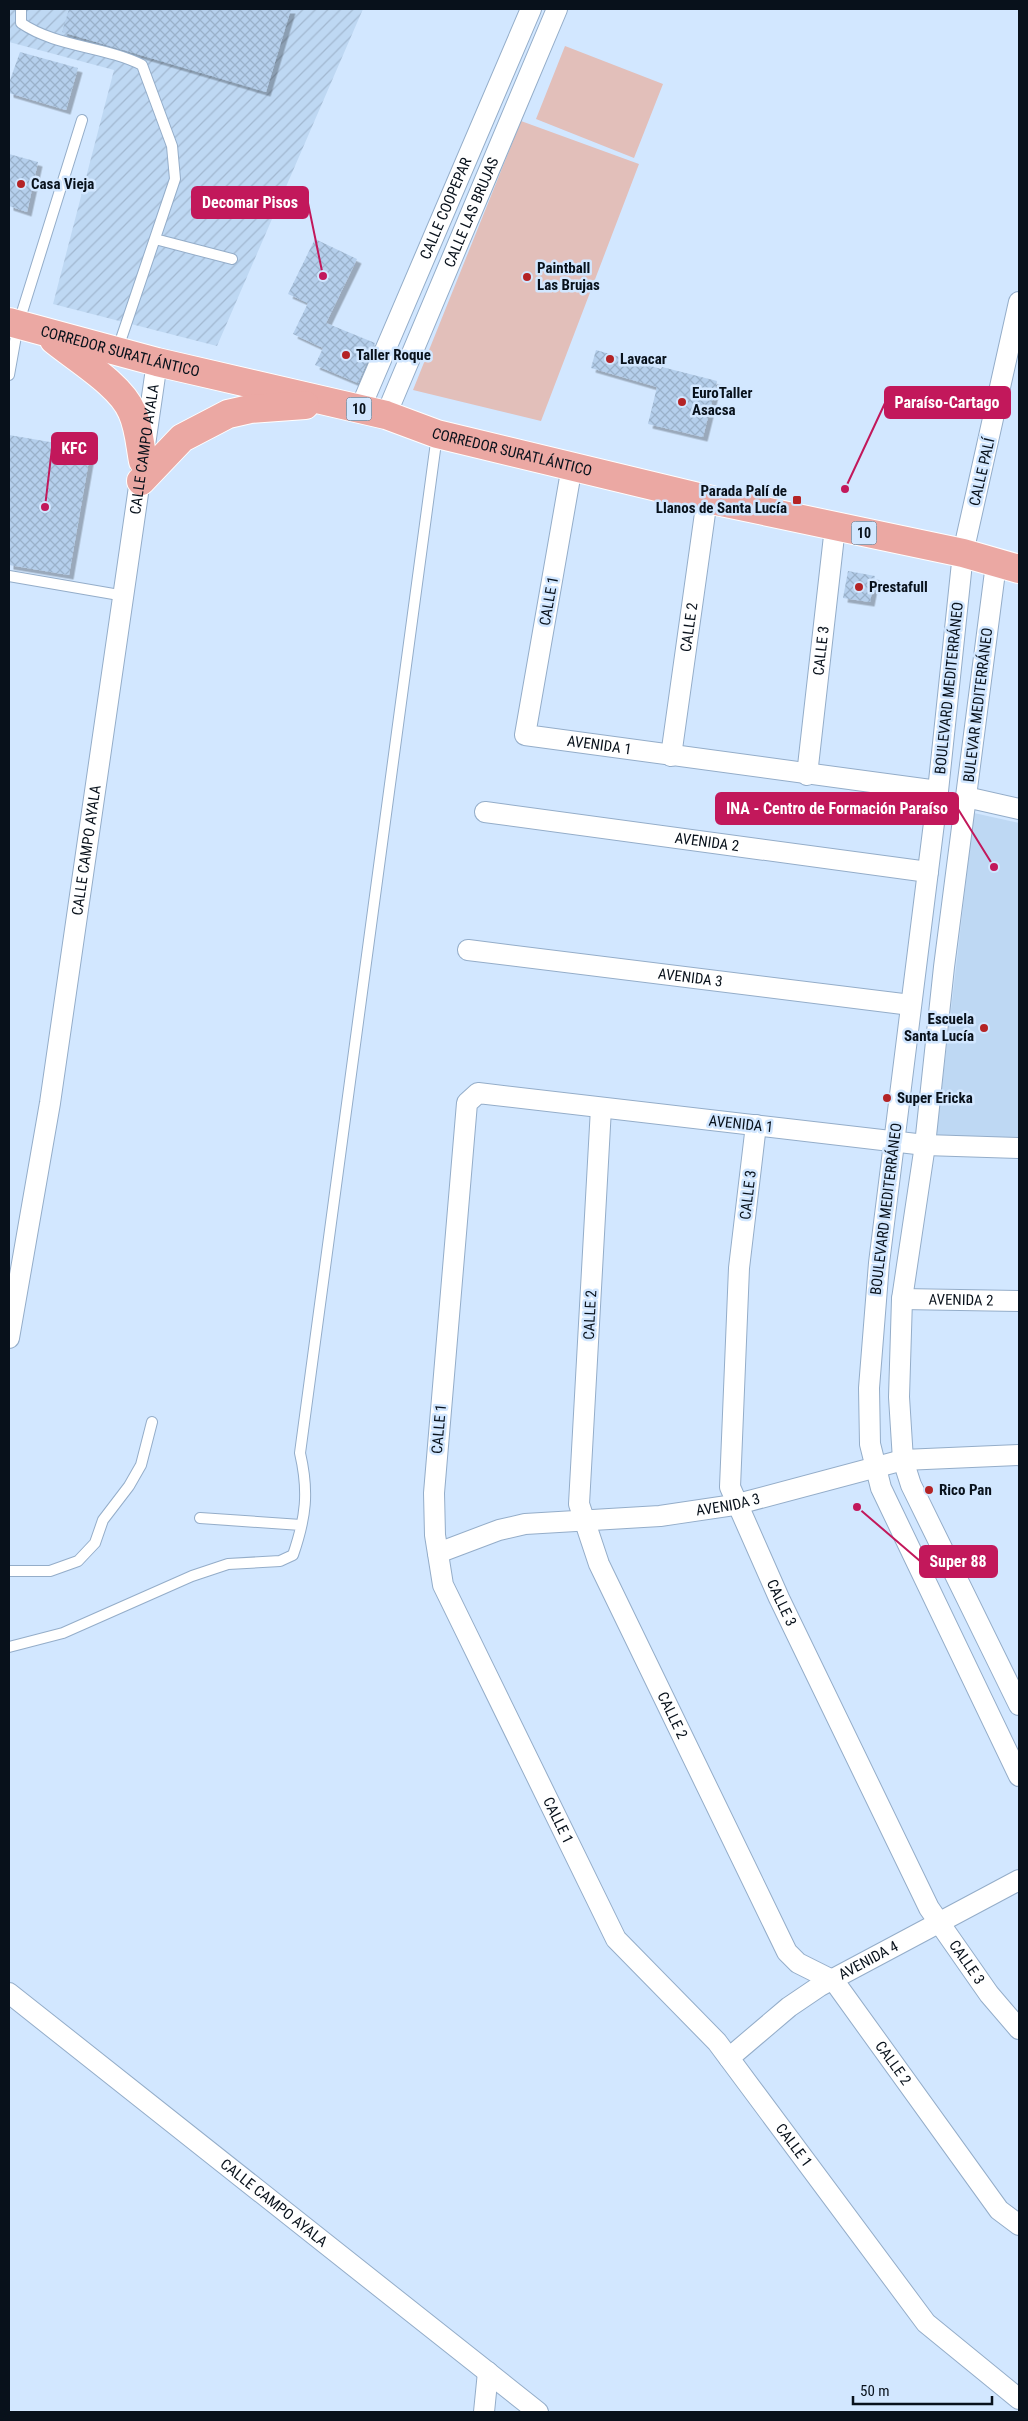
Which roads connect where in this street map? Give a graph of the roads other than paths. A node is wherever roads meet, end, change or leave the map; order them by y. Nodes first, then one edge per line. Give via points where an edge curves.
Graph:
1 (21, 9) edge
2 (531, 9) edge
3 (557, 9) edge
4 (82, 120) dead end
5 (155, 239) junction
6 (232, 259) dead end
7 (1019, 302) edge
8 (13, 324) edge
9 (46, 334) junction
10 (117, 352) junction
11 (157, 362) junction
12 (9, 375) edge
13 (332, 403) junction
14 (360, 409) junction
15 (386, 415) junction
16 (437, 434) junction
17 (572, 466) junction
18 (142, 471) junction
19 (707, 499) junction
20 (835, 527) junction
21 (963, 553) junction
22 (1008, 566) edge
23 (9, 576) edge
24 (125, 596) junction
25 (526, 735) joint
26 (671, 756) junction
27 (807, 775) junction
28 (938, 792) junction
29 (966, 797) junction
30 (1019, 809) edge
31 (484, 812) dead end
32 (928, 872) junction
33 (468, 950) dead end
34 (911, 1005) junction
35 (466, 1103) joint
36 (600, 1108) junction
37 (756, 1125) junction
38 (894, 1141) junction
39 (925, 1145) junction
40 (1019, 1148) edge
41 (902, 1299) junction
42 (1019, 1301) edge
43 (9, 1338) edge
44 (152, 1422) dead end
45 (1019, 1454) edge
46 (903, 1460) junction
47 (876, 1468) junction
48 (737, 1504) junction
49 (200, 1518) dead end
50 (584, 1521) junction
51 (301, 1525) junction
52 (438, 1553) junction
53 (9, 1571) edge
54 (9, 1647) edge
55 (1019, 1705) edge
56 (1019, 1776) edge
57 (1019, 1880) edge
58 (939, 1923) junction
59 (831, 1980) junction
60 (9, 1993) edge
61 (1019, 2029) edge
62 (729, 2058) junction
63 (1019, 2225) edge
64 (488, 2372) junction
65 (1019, 2399) edge
66 (484, 2412) edge
67 (538, 2412) edge

1 - 5 lane via 22,23 36,33 142,65 172,146 175,179
2 - 14 street, CALLE COOPEPAR
3 - 15 street, CALLE LAS BRUJAS
4 - 8 lane
5 - 6 lane
5 - 10 lane
7 - 21 street, CALLE PALÍ
8 - 9 main road, CORREDOR SURATLÁNTICO / 10
8 - 12 lane
9 - 10 main road, CORREDOR SURATLÁNTICO / 10
9 - 18 main road via 116,388 128,403 137,427
10 - 11 main road, CORREDOR SURATLÁNTICO / 10
11 - 13 main road, CORREDOR SURATLÁNTICO / 10
11 - 18 street, CALLE CAMPO AYALA
13 - 14 main road, CORREDOR SURATLÁNTICO / 10
13 - 18 main road via 228,414 182,438
14 - 15 main road, CORREDOR SURATLÁNTICO / 10
15 - 16 main road, CORREDOR SURATLÁNTICO / 10
16 - 17 main road, CORREDOR SURATLÁNTICO / 10
16 - 51 lane via 300,1453 307,1482
17 - 19 main road, CORREDOR SURATLÁNTICO / 10
17 - 25 street, CALLE 1
18 - 24 street, CALLE CAMPO AYALA
19 - 20 main road, CORREDOR SURATLÁNTICO / 10
19 - 26 street, CALLE 2
20 - 21 main road, CORREDOR SURATLÁNTICO / 10
20 - 27 street, CALLE 3
21 - 22 main road, CORREDOR SURATLÁNTICO / 10
21 - 28 street, BOULEVARD MEDITERRÁNEO
22 - 29 street, BULEVAR MEDITERRÁNEO
23 - 24 lane
24 - 43 street, CALLE CAMPO AYALA via 50,1103
25 - 26 street, AVENIDA 1
26 - 27 street, AVENIDA 1
27 - 28 street, AVENIDA 1
28 - 32 street, BOULEVARD MEDITERRÁNEO
29 - 30 street
29 - 39 street, BULEVAR MEDITERRÁNEO
31 - 32 street, AVENIDA 2
32 - 34 street, BOULEVARD MEDITERRÁNEO
33 - 34 street, AVENIDA 3
34 - 38 street, BOULEVARD MEDITERRÁNEO
35 - 36 street, AVENIDA 1 via 478,1093
35 - 52 street, CALLE 1 via 434,1493
36 - 37 street, AVENIDA 1
36 - 50 street, CALLE 2 via 579,1504
37 - 38 street, AVENIDA 1
37 - 48 street, CALLE 3 via 739,1268 730,1487
38 - 39 street, AVENIDA 1
38 - 47 street, BOULEVARD MEDITERRÁNEO via 879,1263 869,1388 870,1444
39 - 40 street, AVENIDA 1
39 - 41 street, BOULEVARD MEDITERRÁNEO
41 - 42 street, AVENIDA 2
41 - 46 street, BOULEVARD MEDITERRÁNEO via 899,1397
44 - 53 lane via 142,1465 103,1520 90,1549 78,1561 50,1570
45 - 46 street, AVENIDA 3
46 - 47 street, AVENIDA 3
46 - 55 street, BOULEVARD MEDITERRÁNEO via 911,1485
47 - 48 street, AVENIDA 3
47 - 56 street, BOULEVARD MEDITERRÁNEO via 881,1488
48 - 50 street, AVENIDA 3 via 660,1516
48 - 58 street, CALLE 3 via 916,1882
49 - 51 lane
50 - 52 street, AVENIDA 3 via 516,1526
50 - 59 street, CALLE 2 via 599,1564 787,1952 798,1963
51 - 54 lane via 293,1555 280,1561 228,1564 192,1576 63,1633
52 - 62 street, CALLE 1 via 443,1585 616,1939
57 - 58 street, AVENIDA 4
58 - 59 street, AVENIDA 4
58 - 61 street, CALLE 3 via 988,1994
59 - 62 street, AVENIDA 4 via 789,2007
59 - 63 street, CALLE 2 via 999,2210
60 - 64 street, CALLE CAMPO AYALA
62 - 65 street, CALLE 1 via 926,2323
64 - 66 street
64 - 67 street, CALLE CAMPO AYALA

